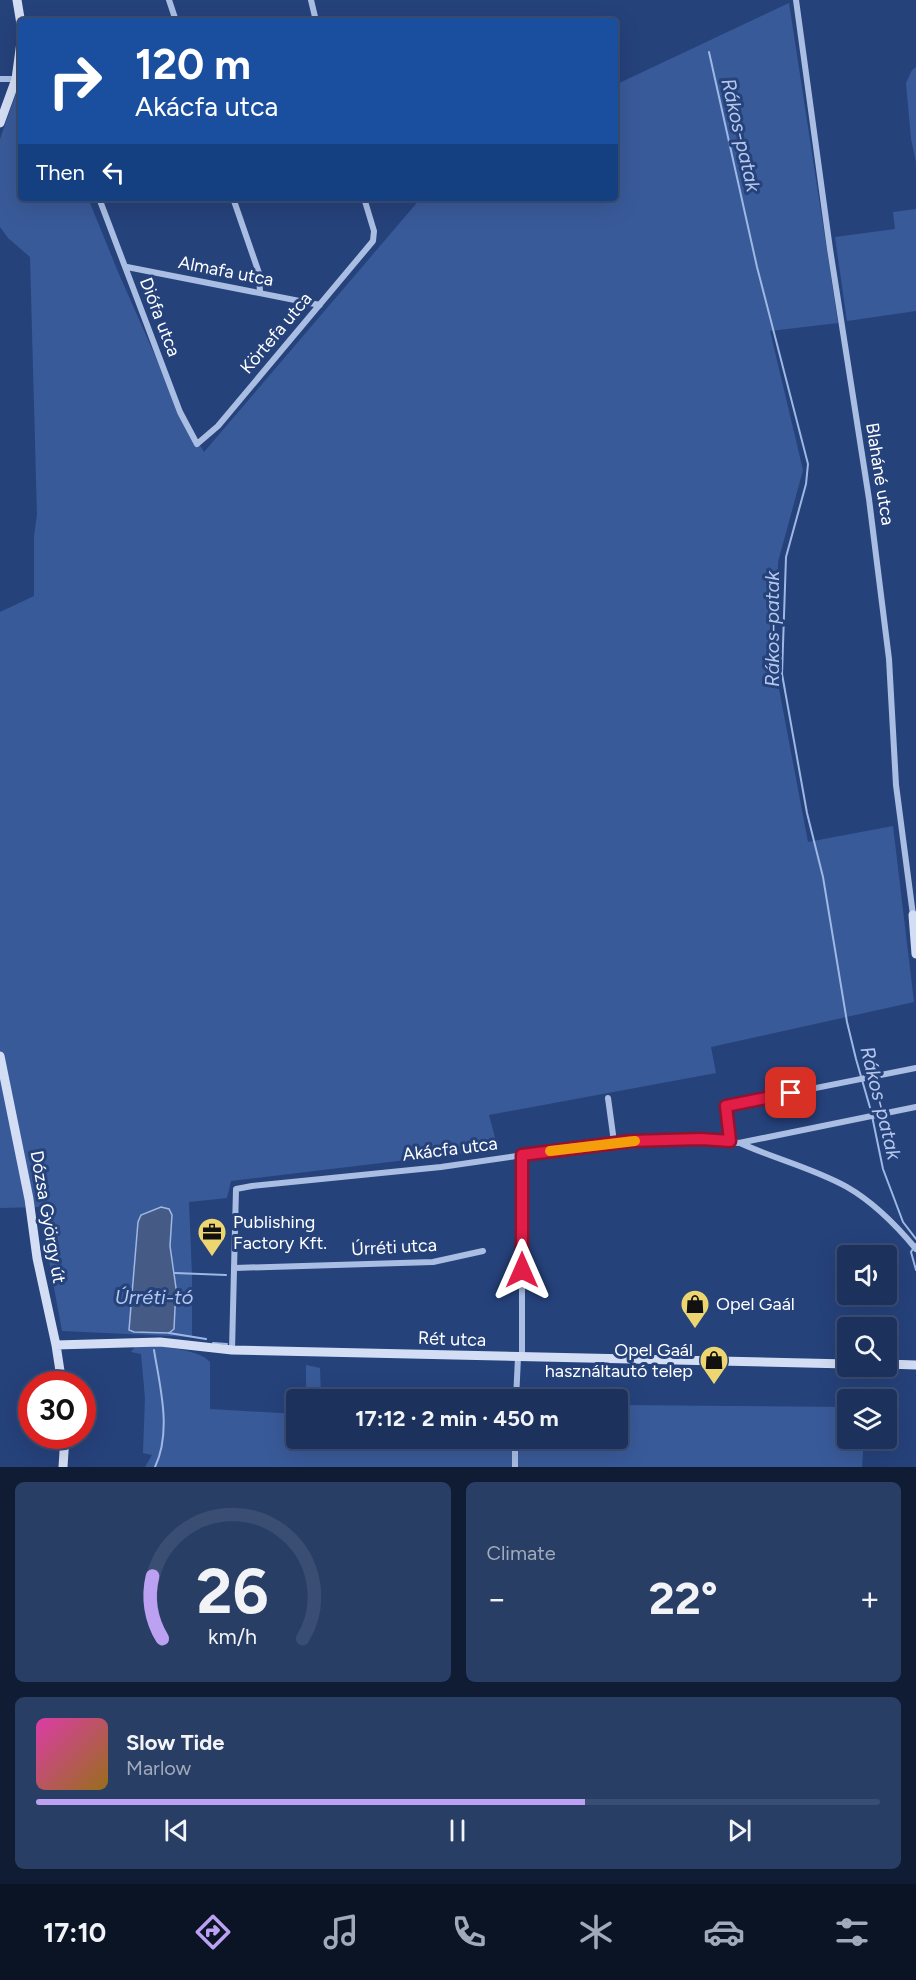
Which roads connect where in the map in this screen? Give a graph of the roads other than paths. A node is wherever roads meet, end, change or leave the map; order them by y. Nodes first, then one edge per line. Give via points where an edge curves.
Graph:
1 (17, 0) edge
2 (169, 0) edge
3 (311, 0) edge
4 (796, 0) edge
5 (20, 18) edge
6 (175, 18) edge
7 (315, 18) edge
8 (18, 64) edge
9 (0, 79) edge
10 (16, 79) junction
11 (0, 123) edge
12 (100, 201) edge
13 (234, 201) edge
14 (365, 201) edge
15 (126, 267) junction
16 (260, 292) junction
17 (320, 305) junction
18 (197, 444) joint
19 (914, 913) edge
20 (916, 954) edge
21 (0, 1056) edge
22 (916, 1068) edge
23 (608, 1098) dead end
24 (916, 1107) edge
25 (730, 1141) junction
26 (614, 1142) junction
27 (739, 1143) junction
28 (522, 1155) junction
29 (914, 1246) edge
30 (483, 1251) dead end
31 (235, 1268) junction
32 (56, 1345) junction
33 (232, 1350) junction
34 (520, 1357) junction
35 (837, 1364) edge
36 (897, 1364) edge
37 (916, 1365) edge
38 (60, 1371) edge
39 (517, 1389) edge
40 (64, 1449) edge
41 (515, 1449) edge
42 (63, 1467) edge
43 (515, 1467) edge

1 - 5 street
2 - 6 street
3 - 7 street
4 - 19 street, Blaháné utca via 870,510 889,659 897,785
8 - 10 street
9 - 10 street
10 - 11 street
12 - 15 street, Diófa utca
13 - 16 street via 259,273
14 - 17 street, Körtefa utca via 374,237
15 - 16 street, Almafa utca
15 - 18 street, Diófa utca via 180,412
16 - 17 street, Almafa utca
17 - 18 street, Körtefa utca via 218,426
19 - 20 street, Blaháné utca
21 - 32 street, Dózsa György út
22 - 25 street via 726,1106
23 - 26 street
24 - 27 street, Akácfa utca
25 - 26 street, Akácfa utca
25 - 27 street, Akácfa utca
26 - 28 street, Akácfa utca
27 - 29 street via 849,1188
28 - 31 street, Akácfa utca via 236,1189
28 - 34 street
30 - 31 street, Úrréti utca via 433,1262
31 - 33 street
32 - 33 street, Rét utca via 160,1342
32 - 38 street, Dózsa György út
33 - 34 street, Rét utca
34 - 35 street, Rét utca
34 - 39 street
36 - 37 street
40 - 42 street
41 - 43 street

